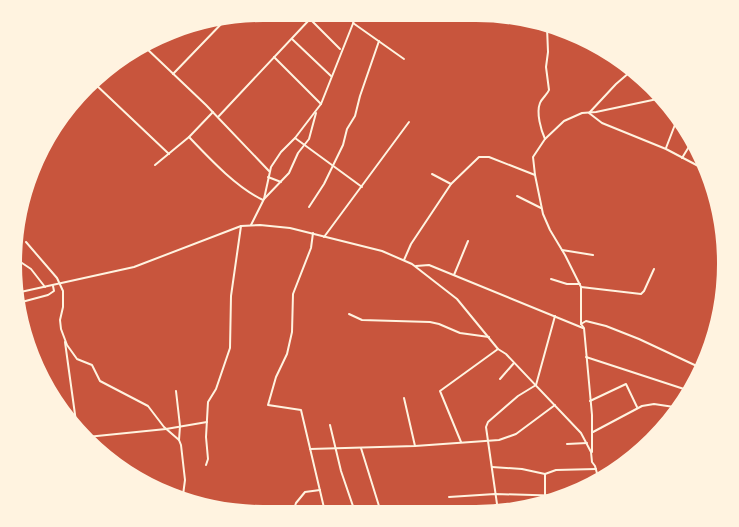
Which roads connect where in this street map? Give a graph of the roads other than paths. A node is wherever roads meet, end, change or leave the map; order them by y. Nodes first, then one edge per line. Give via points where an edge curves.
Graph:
1 (308, 21) edge
2 (312, 21) edge
3 (353, 23) joint
4 (220, 25) edge
5 (547, 32) edge
6 (292, 40) junction
7 (379, 41) junction
8 (148, 50) edge
9 (341, 50) junction
10 (274, 57) junction
11 (404, 59) dead end
12 (173, 74) junction
13 (627, 74) edge
14 (331, 76) junction
15 (98, 87) edge
16 (654, 100) edge
17 (321, 104) junction
18 (213, 112) junction
19 (316, 112) junction
20 (589, 113) junction
21 (218, 118) junction
22 (409, 122) dead end
23 (675, 126) edge
24 (189, 138) junction
25 (295, 138) junction
26 (545, 139) junction
27 (303, 145) junction
28 (689, 147) edge
29 (666, 149) junction
30 (169, 154) junction
31 (682, 158) junction
32 (333, 164) junction
33 (155, 165) dead end
34 (698, 167) edge
35 (269, 171) junction
36 (432, 174) dead end
37 (535, 175) junction
38 (268, 177) junction
39 (281, 182) junction
40 (451, 184) junction
41 (362, 187) junction
42 (517, 196) dead end
43 (263, 200) junction
44 (309, 207) dead end
45 (541, 208) junction
46 (251, 225) junction
47 (241, 226) junction
48 (313, 233) junction
49 (324, 237) junction
50 (468, 241) dead end
51 (26, 242) dead end
52 (562, 250) junction
53 (593, 255) dead end
54 (404, 260) junction
55 (21, 262) edge
56 (415, 266) junction
57 (654, 269) dead end
58 (454, 275) junction
59 (551, 279) dead end
60 (59, 284) junction
61 (580, 285) junction
62 (53, 286) junction
63 (45, 287) junction
64 (23, 292) edge
65 (24, 301) edge
66 (349, 314) dead end
67 (555, 316) junction
68 (581, 324) junction
69 (584, 328) junction
70 (489, 337) junction
71 (65, 341) junction
72 (498, 349) junction
73 (586, 357) junction
74 (514, 363) junction
75 (696, 365) edge
76 (500, 379) dead end
77 (536, 385) junction
78 (683, 389) edge
79 (176, 391) dead end
80 (404, 398) dead end
81 (590, 401) junction
82 (555, 404) junction
83 (637, 407) junction
84 (671, 407) edge
85 (75, 416) edge
86 (207, 422) junction
87 (330, 425) dead end
88 (180, 426) junction
89 (166, 429) junction
90 (593, 432) junction
91 (93, 436) edge
92 (179, 440) junction
93 (488, 441) junction
94 (461, 442) junction
95 (587, 443) junction
96 (567, 444) dead end
97 (415, 446) junction
98 (361, 447) junction
99 (335, 448) junction
100 (309, 449) junction
101 (592, 462) junction
102 (206, 465) dead end
103 (492, 467) junction
104 (596, 469) junction
105 (545, 474) junction
106 (597, 474) edge
107 (320, 490) junction
108 (183, 492) edge
109 (495, 494) junction
110 (545, 496) joint
111 (449, 498) dead end
112 (497, 505) edge
113 (295, 506) edge
114 (324, 506) edge
115 (353, 506) edge
116 (379, 506) edge

1 - 6 street
2 - 9 street
3 - 7 street
3 - 9 street
4 - 12 street
5 - 26 street via 546,66 549,90 539,107 541,132
6 - 10 street
6 - 14 street
7 - 11 street
7 - 32 street via 355,116
8 - 12 street
9 - 14 street
10 - 17 street
10 - 21 street
12 - 18 street
13 - 20 street
14 - 17 street
15 - 30 street
16 - 20 street
17 - 19 street
18 - 21 street
18 - 24 street
19 - 25 street
19 - 27 street via 309,139
20 - 26 street via 582,113 559,124
20 - 29 street via 602,123
21 - 35 street
22 - 41 street
23 - 29 street
24 - 30 street
24 - 43 street via 214,164 252,195
25 - 27 street
25 - 35 street via 281,152
26 - 37 street via 533,157
27 - 32 street
27 - 39 street via 289,173
28 - 31 street
29 - 31 street
30 - 33 street
31 - 34 street
32 - 41 street
32 - 44 street
35 - 38 street
36 - 40 street
37 - 40 street via 483,156 475,160
37 - 45 street
38 - 39 street
38 - 43 street
39 - 43 street
40 - 54 street via 410,244
41 - 49 street
42 - 45 street
43 - 46 street
45 - 52 street
46 - 47 street
46 - 48 street via 290,228
47 - 60 street via 134,267
47 - 86 street via 231,296 230,348 216,389 208,402
48 - 49 street
48 - 100 street via 311,248 293,294 292,332 287,354 276,377 268,405 301,410
49 - 54 street via 382,251
50 - 58 street
51 - 60 street via 50,268
52 - 53 street
52 - 61 street
54 - 56 street
55 - 63 street via 31,269
56 - 58 street via 426,264
56 - 70 street via 457,299
57 - 61 street via 641,294
58 - 67 street
59 - 61 street
60 - 62 street
60 - 71 street via 63,291 60,320
61 - 68 street
62 - 63 street
62 - 65 street via 54,290 48,295
63 - 64 street
66 - 70 street via 362,320 430,322 460,333
67 - 69 street
67 - 77 street
68 - 69 street
68 - 75 street via 586,321 606,326
69 - 73 street
70 - 72 street
71 - 85 street
71 - 89 street via 77,358 92,365 100,381 148,406
72 - 74 street
72 - 94 street via 440,391
73 - 78 street
73 - 81 street
74 - 76 street
74 - 77 street
77 - 82 street
77 - 93 street via 518,396 488,422 485,430
79 - 88 street
80 - 97 street
81 - 83 street via 626,384
81 - 90 street
82 - 93 street via 509,438
82 - 95 street via 574,424
83 - 84 street via 654,404
83 - 90 street
86 - 88 street
86 - 102 street
87 - 99 street
88 - 89 street
88 - 92 street
89 - 91 street
89 - 92 street
90 - 101 street
92 - 108 street via 185,480
93 - 94 street
93 - 103 street
94 - 97 street
95 - 96 street
95 - 101 street via 592,452
97 - 98 street
98 - 99 street
98 - 116 street
99 - 100 street
99 - 115 street
100 - 107 street
101 - 104 street
103 - 105 street
103 - 109 street
104 - 105 street via 556,470
104 - 106 street
105 - 110 street
107 - 113 street via 305,492
107 - 114 street
109 - 110 street
109 - 111 street
109 - 112 street

